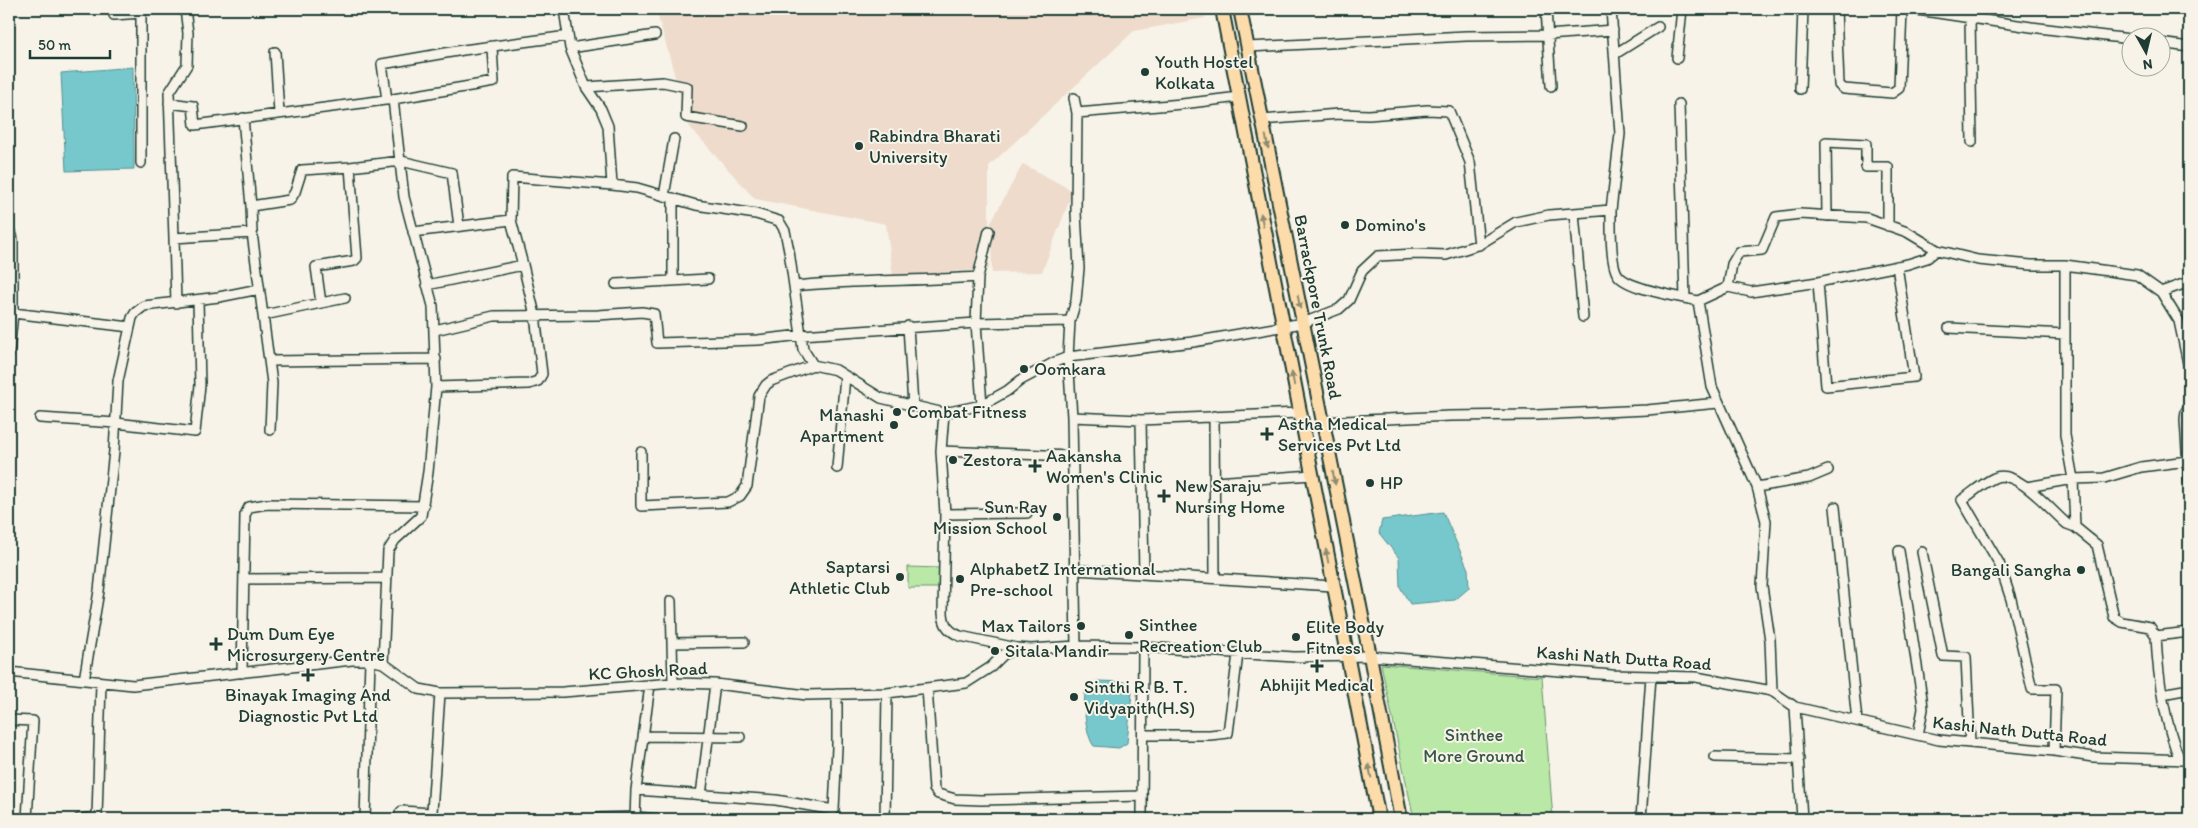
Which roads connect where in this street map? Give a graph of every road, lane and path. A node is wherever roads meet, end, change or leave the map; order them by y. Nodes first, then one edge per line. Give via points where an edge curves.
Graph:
1 (113, 9) edge
2 (185, 9) edge
3 (564, 9) edge
4 (1222, 9) edge
5 (1240, 9) edge
6 (1546, 9) edge
7 (1611, 9) edge
8 (1682, 9) edge
9 (1803, 9) edge
10 (1836, 9) edge
11 (1902, 9) edge
12 (1911, 9) edge
13 (1986, 9) edge
14 (1970, 17) junction
15 (1986, 20) junction
16 (1658, 27) dead end
17 (1613, 30) junction
18 (655, 35) dead end
19 (1548, 35) junction
20 (568, 36) junction
21 (2120, 38) edge
22 (2170, 44) edge
23 (492, 46) junction
24 (1248, 47) junction
25 (2189, 47) edge
26 (570, 48) junction
27 (275, 52) dead end
28 (1615, 54) junction
29 (1678, 58) dead end
30 (1551, 86) dead end
31 (586, 87) junction
32 (1800, 89) dead end
33 (1239, 97) junction
34 (1074, 98) dead end
35 (390, 99) junction
36 (169, 103) junction
37 (1680, 104) dead end
38 (279, 113) junction
39 (1077, 113) junction
40 (243, 118) junction
41 (1262, 120) junction
42 (743, 126) dead end
43 (674, 140) dead end
44 (1972, 142) dead end
45 (400, 161) junction
46 (140, 162) dead end
47 (350, 167) junction
48 (612, 185) junction
49 (669, 197) junction
50 (251, 206) junction
51 (1611, 210) junction
52 (1574, 213) junction
53 (1827, 216) junction
54 (511, 220) junction
55 (459, 226) junction
56 (1888, 226) junction
57 (9, 230) edge
58 (989, 231) dead end
59 (412, 232) junction
60 (252, 233) junction
61 (174, 238) junction
62 (1478, 245) junction
63 (1937, 250) junction
64 (523, 264) junction
65 (2065, 265) junction
66 (1897, 266) junction
67 (978, 276) junction
68 (708, 279) dead end
69 (673, 281) junction
70 (1818, 282) junction
71 (2189, 282) edge
72 (616, 284) dead end
73 (427, 285) junction
74 (794, 286) junction
75 (1728, 288) junction
76 (259, 289) junction
77 (2161, 292) junction
78 (345, 298) dead end
79 (1685, 298) junction
80 (198, 300) junction
81 (1698, 301) junction
82 (176, 303) junction
83 (321, 303) junction
84 (11, 313) edge
85 (264, 315) junction
86 (535, 315) junction
87 (1583, 317) dead end
88 (1070, 321) junction
89 (976, 322) junction
90 (1303, 324) junction
91 (908, 326) junction
92 (130, 327) junction
93 (1283, 328) junction
94 (1949, 328) dead end
95 (435, 330) junction
96 (2065, 334) junction
97 (801, 335) junction
98 (9, 353) edge
99 (1068, 358) junction
100 (436, 359) junction
101 (269, 361) junction
102 (812, 364) junction
103 (2189, 368) edge
104 (845, 376) junction
105 (436, 387) junction
106 (982, 404) junction
107 (1718, 404) junction
108 (913, 406) junction
109 (2189, 408) edge
110 (944, 413) junction
111 (1299, 413) junction
112 (1214, 416) junction
113 (1072, 417) junction
114 (40, 418) dead end
115 (1141, 420) junction
116 (1323, 422) junction
117 (116, 423) junction
118 (270, 430) dead end
119 (941, 451) junction
120 (641, 452) dead end
121 (1072, 456) junction
122 (2187, 461) junction
123 (837, 468) dead end
124 (1828, 470) dead end
125 (1312, 475) junction
126 (2073, 479) junction
127 (1215, 482) junction
128 (2189, 482) edge
129 (1757, 487) junction
130 (2027, 487) junction
131 (424, 506) junction
132 (1835, 507) dead end
133 (1027, 513) dead end
134 (946, 514) junction
135 (2075, 528) junction
136 (1899, 551) dead end
137 (1922, 552) dead end
138 (1076, 570) junction
139 (1144, 574) junction
140 (386, 578) junction
141 (1215, 578) junction
142 (244, 579) junction
143 (1333, 586) junction
144 (671, 601) dead end
145 (2189, 632) edge
146 (2156, 636) junction
147 (744, 642) dead end
148 (672, 643) junction
149 (1076, 646) junction
150 (1143, 647) junction
151 (1017, 648) junction
152 (1238, 654) junction
153 (1347, 655) junction
154 (1370, 656) junction
155 (370, 660) junction
156 (383, 663) junction
157 (9, 672) edge
158 (242, 673) junction
159 (1652, 676) junction
160 (84, 680) junction
161 (101, 682) junction
162 (674, 683) junction
163 (715, 684) junction
164 (650, 685) junction
165 (927, 688) junction
166 (2189, 689) edge
167 (1772, 691) junction
168 (440, 693) junction
169 (886, 693) junction
170 (837, 694) junction
171 (2162, 694) junction
172 (1795, 707) junction
173 (9, 720) edge
174 (1857, 722) junction
175 (709, 735) junction
176 (1143, 735) junction
177 (1918, 735) junction
178 (644, 736) junction
179 (740, 736) dead end
180 (1970, 743) junction
181 (2054, 750) junction
182 (1715, 757) dead end
183 (1799, 759) junction
184 (2185, 760) edge
185 (636, 790) junction
186 (701, 795) junction
187 (1142, 796) junction
188 (833, 815) edge
189 (598, 818) dead end
190 (635, 818) edge
191 (27, 819) edge
192 (79, 819) edge
193 (365, 819) edge
194 (400, 819) edge
195 (660, 819) edge
196 (885, 819) edge
197 (1142, 819) edge
198 (1379, 819) edge
199 (1400, 819) edge
200 (1641, 819) edge
201 (1802, 819) edge

1 - 46 street via 114,15 141,13
2 - 36 street via 187,65 169,93
3 - 20 street
4 - 33 main road
5 - 24 main road, Barrackpore Trunk Road
6 - 19 street
7 - 17 street
8 - 29 street
9 - 32 street
10 - 11 street via 1839,85 1844,89 1892,93 1899,88
12 - 14 street
13 - 15 street
14 - 15 street
14 - 44 street
15 - 21 street
16 - 28 street
17 - 19 street
17 - 28 street
18 - 26 street
19 - 24 street
19 - 30 street
20 - 23 street
20 - 26 street
22 - 25 street
23 - 35 street via 494,82
23 - 35 street via 382,64
24 - 41 main road, Barrackpore Trunk Road
26 - 31 street
27 - 38 street
28 - 51 street via 1620,134
31 - 42 street via 663,82 687,87 686,117
31 - 48 street via 608,126
33 - 39 street
93 -> 33 main road
34 - 39 street
35 - 38 street
35 - 45 street
36 - 40 street via 194,106 195,125
36 - 61 street
37 - 79 street
38 - 40 street
39 - 88 street via 1079,268 1076,301
40 - 50 street
41 - 62 street via 1449,111 1470,162
41 -> 90 main road, Barrackpore Trunk Road
43 - 49 street
45 - 47 street
45 - 55 street via 453,174
45 - 59 street
47 - 50 street via 302,170 290,200
47 - 83 street via 357,258 316,267
48 - 49 street
48 - 54 street via 512,177
49 - 69 street
49 - 74 street via 779,220 785,231
50 - 60 street
51 - 52 street
51 - 79 street via 1612,256 1617,275 1649,290
52 - 62 street via 1516,222
52 - 87 street
53 - 56 street via 1867,218
53 - 56 street via 1826,142 1866,144 1866,167 1888,167
53 - 75 street via 1800,214 1776,217 1762,250 1739,252 1732,264
54 - 55 street
54 - 64 street
55 - 59 street
56 - 63 street via 1907,232
57 - 84 street via 13,241
58 - 67 street
59 - 73 street
60 - 61 street
60 - 76 street
61 - 82 street
62 - 90 street via 1446,255 1378,256 1362,271 1349,300 1339,310
63 - 65 street via 1978,260
63 - 66 street via 1927,258
64 - 73 street
64 - 86 street
65 - 77 street via 2137,275
65 - 96 street
66 - 70 street
66 - 70 street via 1914,377 1826,386
67 - 74 street
67 - 89 street
68 - 69 street
69 - 72 street
70 - 75 street via 1751,292
71 - 77 street
73 - 95 street
74 - 97 street
75 - 81 street
76 - 80 street
76 - 85 street
77 - 103 street via 2179,321
78 - 83 street
79 - 81 street
80 - 82 street
80 - 117 street via 200,385 195,432
81 - 107 street
82 - 92 street via 140,308
83 - 85 street
84 - 92 street
84 - 98 street
85 - 101 street
86 - 95 street via 494,316
86 - 97 street via 654,314 657,343 758,340
86 - 105 street via 542,374 538,381
88 - 89 street
88 - 99 street
89 - 91 street
89 - 106 street
90 - 93 street
90 - 116 main road, Barrackpore Trunk Road
91 - 97 street
91 - 108 street
92 - 117 street via 118,381
93 - 99 street
111 -> 93 main road
94 - 96 street
95 - 100 street
96 - 126 street via 2065,435
97 - 102 street via 803,350
99 - 106 street via 1021,380
99 - 113 street
100 - 101 street
100 - 105 street
101 - 118 street via 272,384
102 - 104 street via 836,370
102 - 120 street via 771,381 761,391 747,486 734,500 641,506
104 - 108 street via 881,398
104 - 123 street
105 - 131 street
106 - 110 street
107 - 116 street via 1647,410
107 - 129 street
108 - 110 street
109 - 122 street via 2185,420
110 - 119 street
111 - 112 street
111 - 125 main road
112 - 115 street
112 - 127 street
113 - 115 street
113 - 121 street
114 - 117 street
115 - 139 street
116 -> 154 main road, Barrackpore Trunk Road
117 - 160 street via 99,591
119 - 121 street
119 - 134 street
121 - 138 street
122 - 126 street via 2141,467 2104,478
122 - 128 street
124 - 129 street via 1809,478
125 - 127 street
143 -> 125 main road
126 - 130 street
126 - 135 street
127 - 141 street
129 - 167 street via 1766,520 1762,586 1770,640
130 - 135 street
130 - 181 street via 2008,476 1995,477 1962,500 2000,563 2032,689 2056,689
131 - 140 street via 421,516 388,551
131 - 142 street via 253,505 245,515
132 - 174 street
133 - 134 street
134 - 151 street via 943,613 946,626 960,636
135 - 146 street via 2097,546 2114,617 2122,622 2150,627
136 - 177 street via 1922,698
137 - 180 street via 1943,656 1966,657
138 - 139 street
138 - 149 street
139 - 141 street
140 - 142 street
140 - 156 street
141 - 143 street
142 - 158 street
143 - 153 main road
144 - 148 street
145 - 146 street
146 - 171 street
147 - 148 street
148 - 162 street
149 - 150 street
149 - 151 street
150 - 152 street
150 - 176 street
151 - 165 street, KC Ghosh Road via 966,683
152 - 153 street
152 - 176 street via 1228,733
153 - 154 street, Kashi Nath Dutta Road
198 -> 153 main road
154 - 159 street, Kashi Nath Dutta Road
154 - 199 main road, Barrackpore Trunk Road
155 - 156 street, KC Ghosh Road
155 - 158 street, KC Ghosh Road
155 - 193 street
156 - 168 street, KC Ghosh Road via 420,690
157 - 160 street, KC Ghosh Road
158 - 161 street, KC Ghosh Road via 133,686
159 - 167 street, Kashi Nath Dutta Road via 1696,677
159 - 200 street
160 - 161 street, KC Ghosh Road
161 - 192 street via 97,817
162 - 163 street, KC Ghosh Road
162 - 164 street, KC Ghosh Road
163 - 170 street, KC Ghosh Road via 807,695
163 - 175 street
164 - 168 street, KC Ghosh Road via 563,692
164 - 178 street
165 - 169 street, KC Ghosh Road
165 - 187 street via 934,788 938,794 955,799 981,800
166 - 171 street
167 - 172 street, Kashi Nath Dutta Road
168 - 194 street via 432,812 402,811
169 - 170 street, KC Ghosh Road
169 - 196 street
170 - 188 street
171 - 184 street via 2169,734
172 - 174 street, Kashi Nath Dutta Road
172 - 183 street
173 - 191 street via 33,722
174 - 177 street, Kashi Nath Dutta Road
175 - 178 street
175 - 179 street
175 - 186 street
176 - 187 street
177 - 180 street, Kashi Nath Dutta Road
178 - 185 street
180 - 181 street, Kashi Nath Dutta Road
181 - 184 street, Kashi Nath Dutta Road via 2092,757
182 - 183 street
183 - 201 street
185 - 186 street
185 - 190 street
186 - 188 street via 776,800
187 - 197 street
189 - 190 street
190 - 195 street

